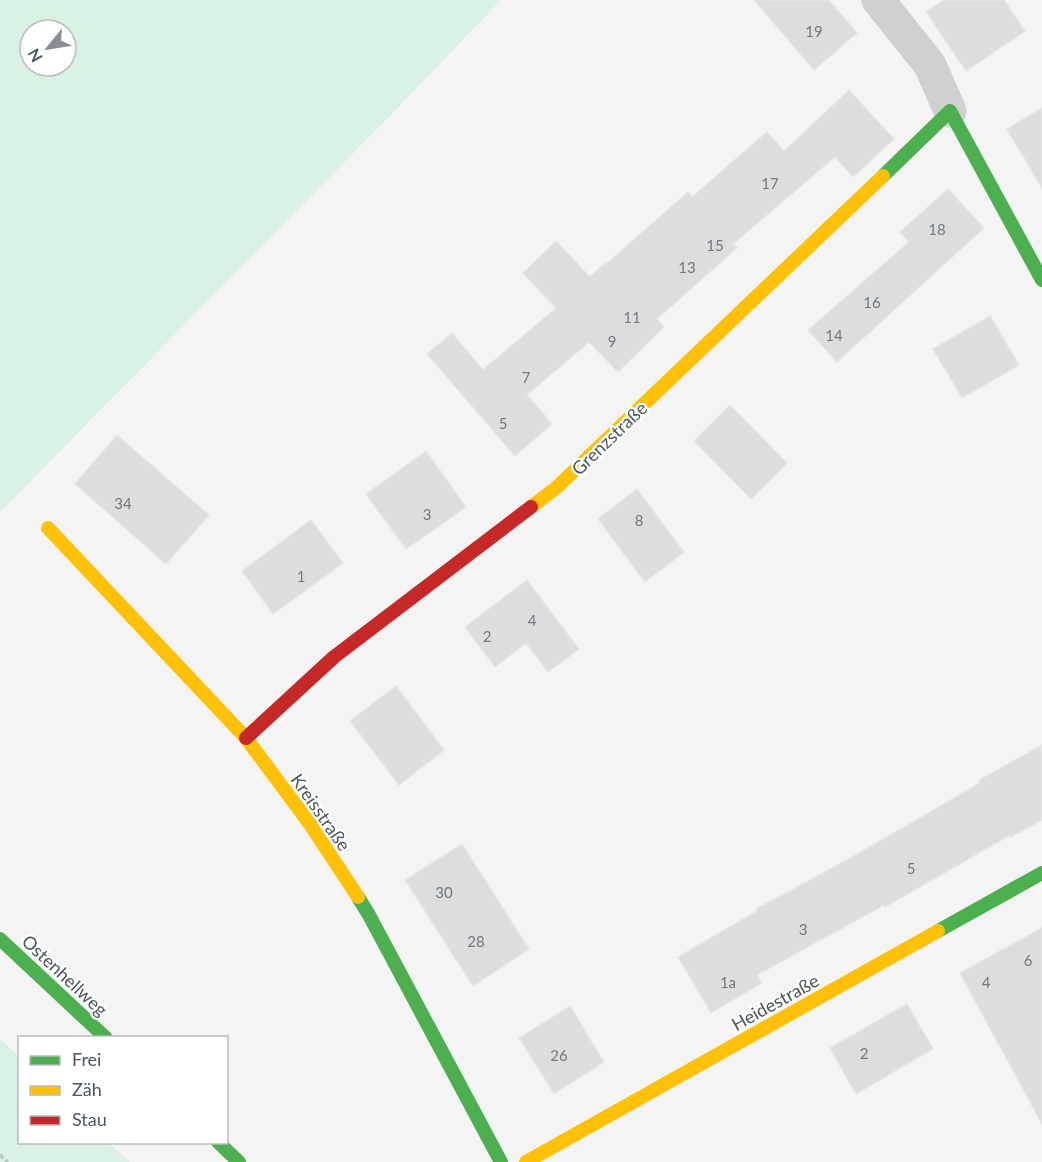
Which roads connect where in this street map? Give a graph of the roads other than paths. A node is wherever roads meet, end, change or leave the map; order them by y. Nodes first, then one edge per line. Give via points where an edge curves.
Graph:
1 (878, 0) edge
2 (950, 111) junction
3 (1042, 280) edge
4 (48, 528) dead end
5 (246, 738) junction
6 (1042, 873) edge
7 (0, 939) edge
8 (104, 1036) edge
9 (219, 1144) edge
10 (239, 1162) edge
11 (501, 1162) edge
12 (526, 1162) edge

1 - 2 street via 930,65
2 - 3 street
2 - 5 street, Grenzstraße via 556,488 334,657
4 - 5 street, Kreisstraße
5 - 11 street, Kreisstraße via 310,824 369,915
6 - 12 street, Heidestraße
7 - 8 street, Ostenhellweg
9 - 10 street

